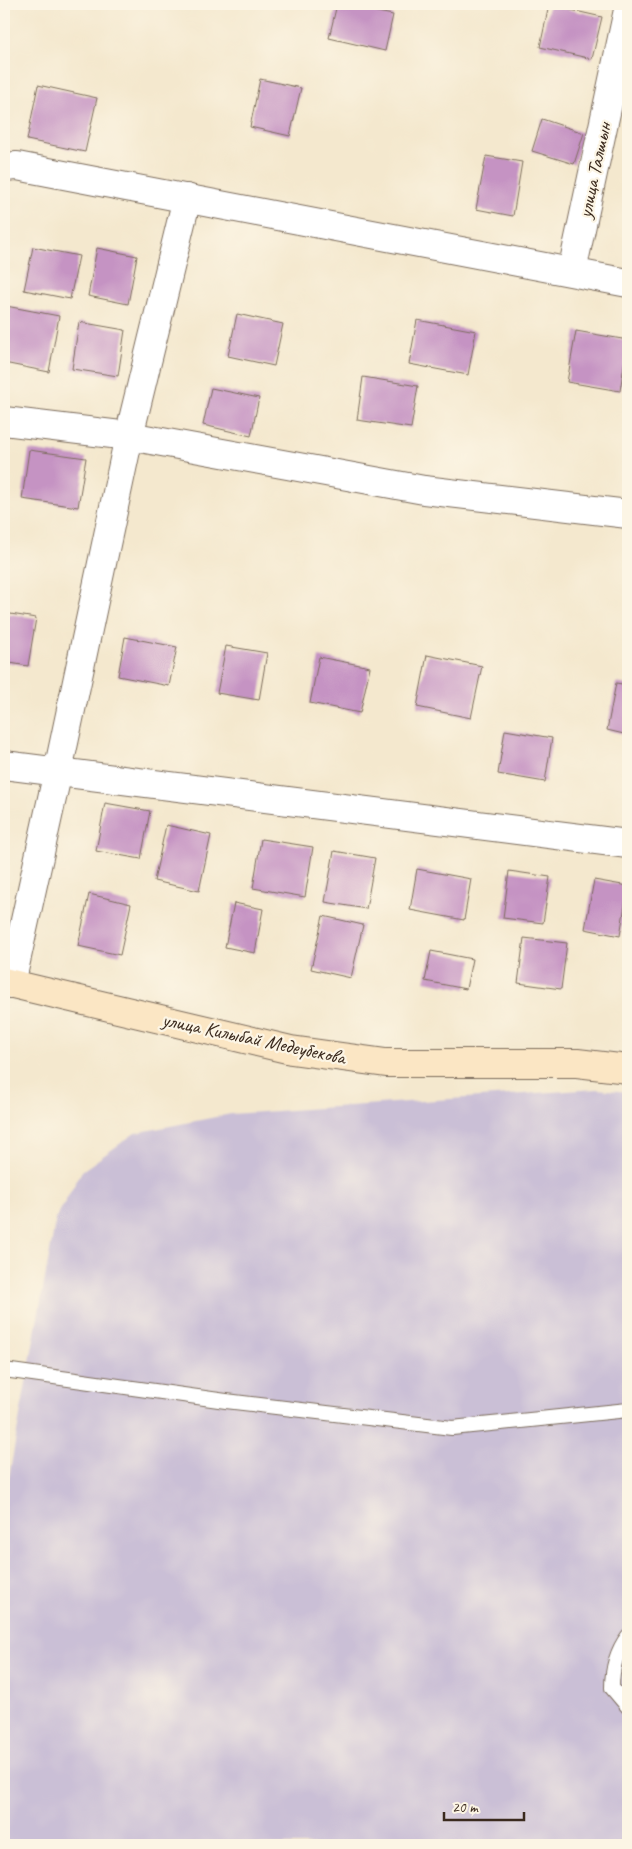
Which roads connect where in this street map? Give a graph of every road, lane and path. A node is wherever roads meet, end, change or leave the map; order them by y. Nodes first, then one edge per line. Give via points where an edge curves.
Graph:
1 (628, 10) edge
2 (10, 166) edge
3 (187, 198) junction
4 (572, 271) junction
5 (628, 282) edge
6 (4, 421) edge
7 (129, 436) junction
8 (628, 514) edge
9 (4, 765) edge
10 (58, 771) junction
11 (628, 844) edge
12 (8, 983) edge
13 (628, 1069) edge
14 (4, 1370) edge
15 (628, 1410) edge
16 (628, 1636) edge
17 (628, 1707) edge

1 - 4 street, улица Талшын
2 - 3 street
3 - 4 street
3 - 7 street
4 - 5 street
6 - 7 street
7 - 8 street via 424,490
7 - 10 street
9 - 10 street
10 - 11 street
10 - 12 street
12 - 13 main road, улица Килыбай Медеубекова via 291,1050 386,1064 578,1063
14 - 15 lane via 452,1428
16 - 17 lane via 612,1669 612,1688

